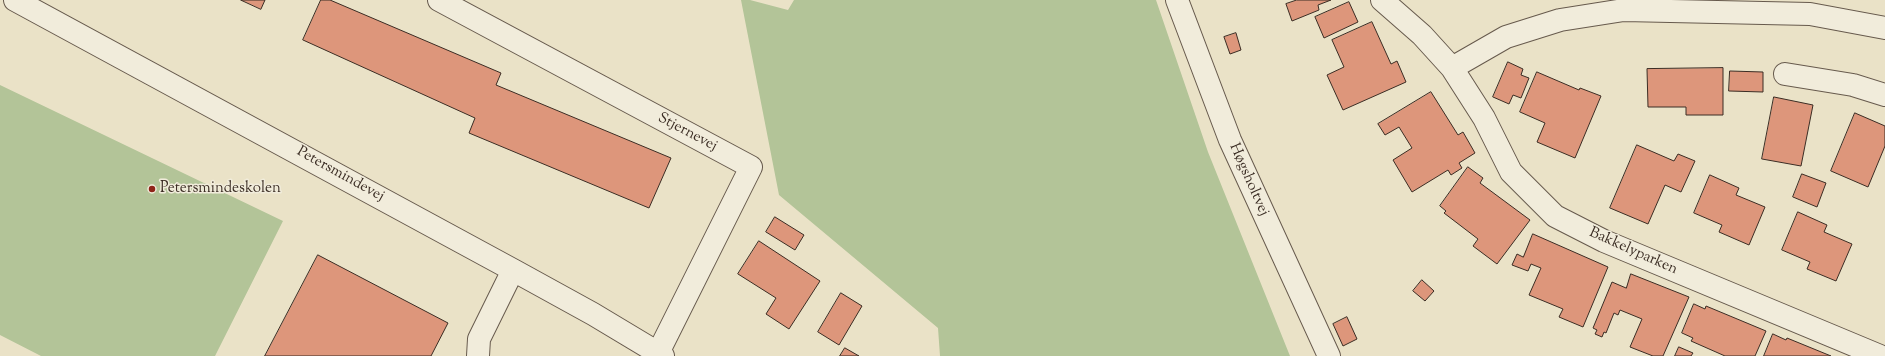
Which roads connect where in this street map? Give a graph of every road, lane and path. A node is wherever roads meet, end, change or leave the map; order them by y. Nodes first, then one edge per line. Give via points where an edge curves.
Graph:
1 (15, 0) edge
2 (439, 0) edge
3 (1177, 0) edge
4 (1382, 0) edge
5 (1885, 28) edge
6 (1452, 68) junction
7 (1785, 74) dead end
8 (1885, 95) edge
9 (513, 270) junction
10 (660, 355) edge
11 (478, 356) edge
12 (1328, 356) edge
13 (1880, 356) edge

1 - 9 street, Petersmindevej
2 - 10 street, Stjernevej via 751,167
3 - 12 street, Høgsholtvej via 1230,140
4 - 6 street, Bakkelyparken via 1422,35
5 - 6 street via 1810,14 1624,10 1560,20 1506,37
6 - 13 street, Bakkelyparken via 1484,118 1511,172 1555,216 1604,241
7 - 8 street via 1853,85
9 - 10 street, Petersmindevej
9 - 11 street via 479,338

